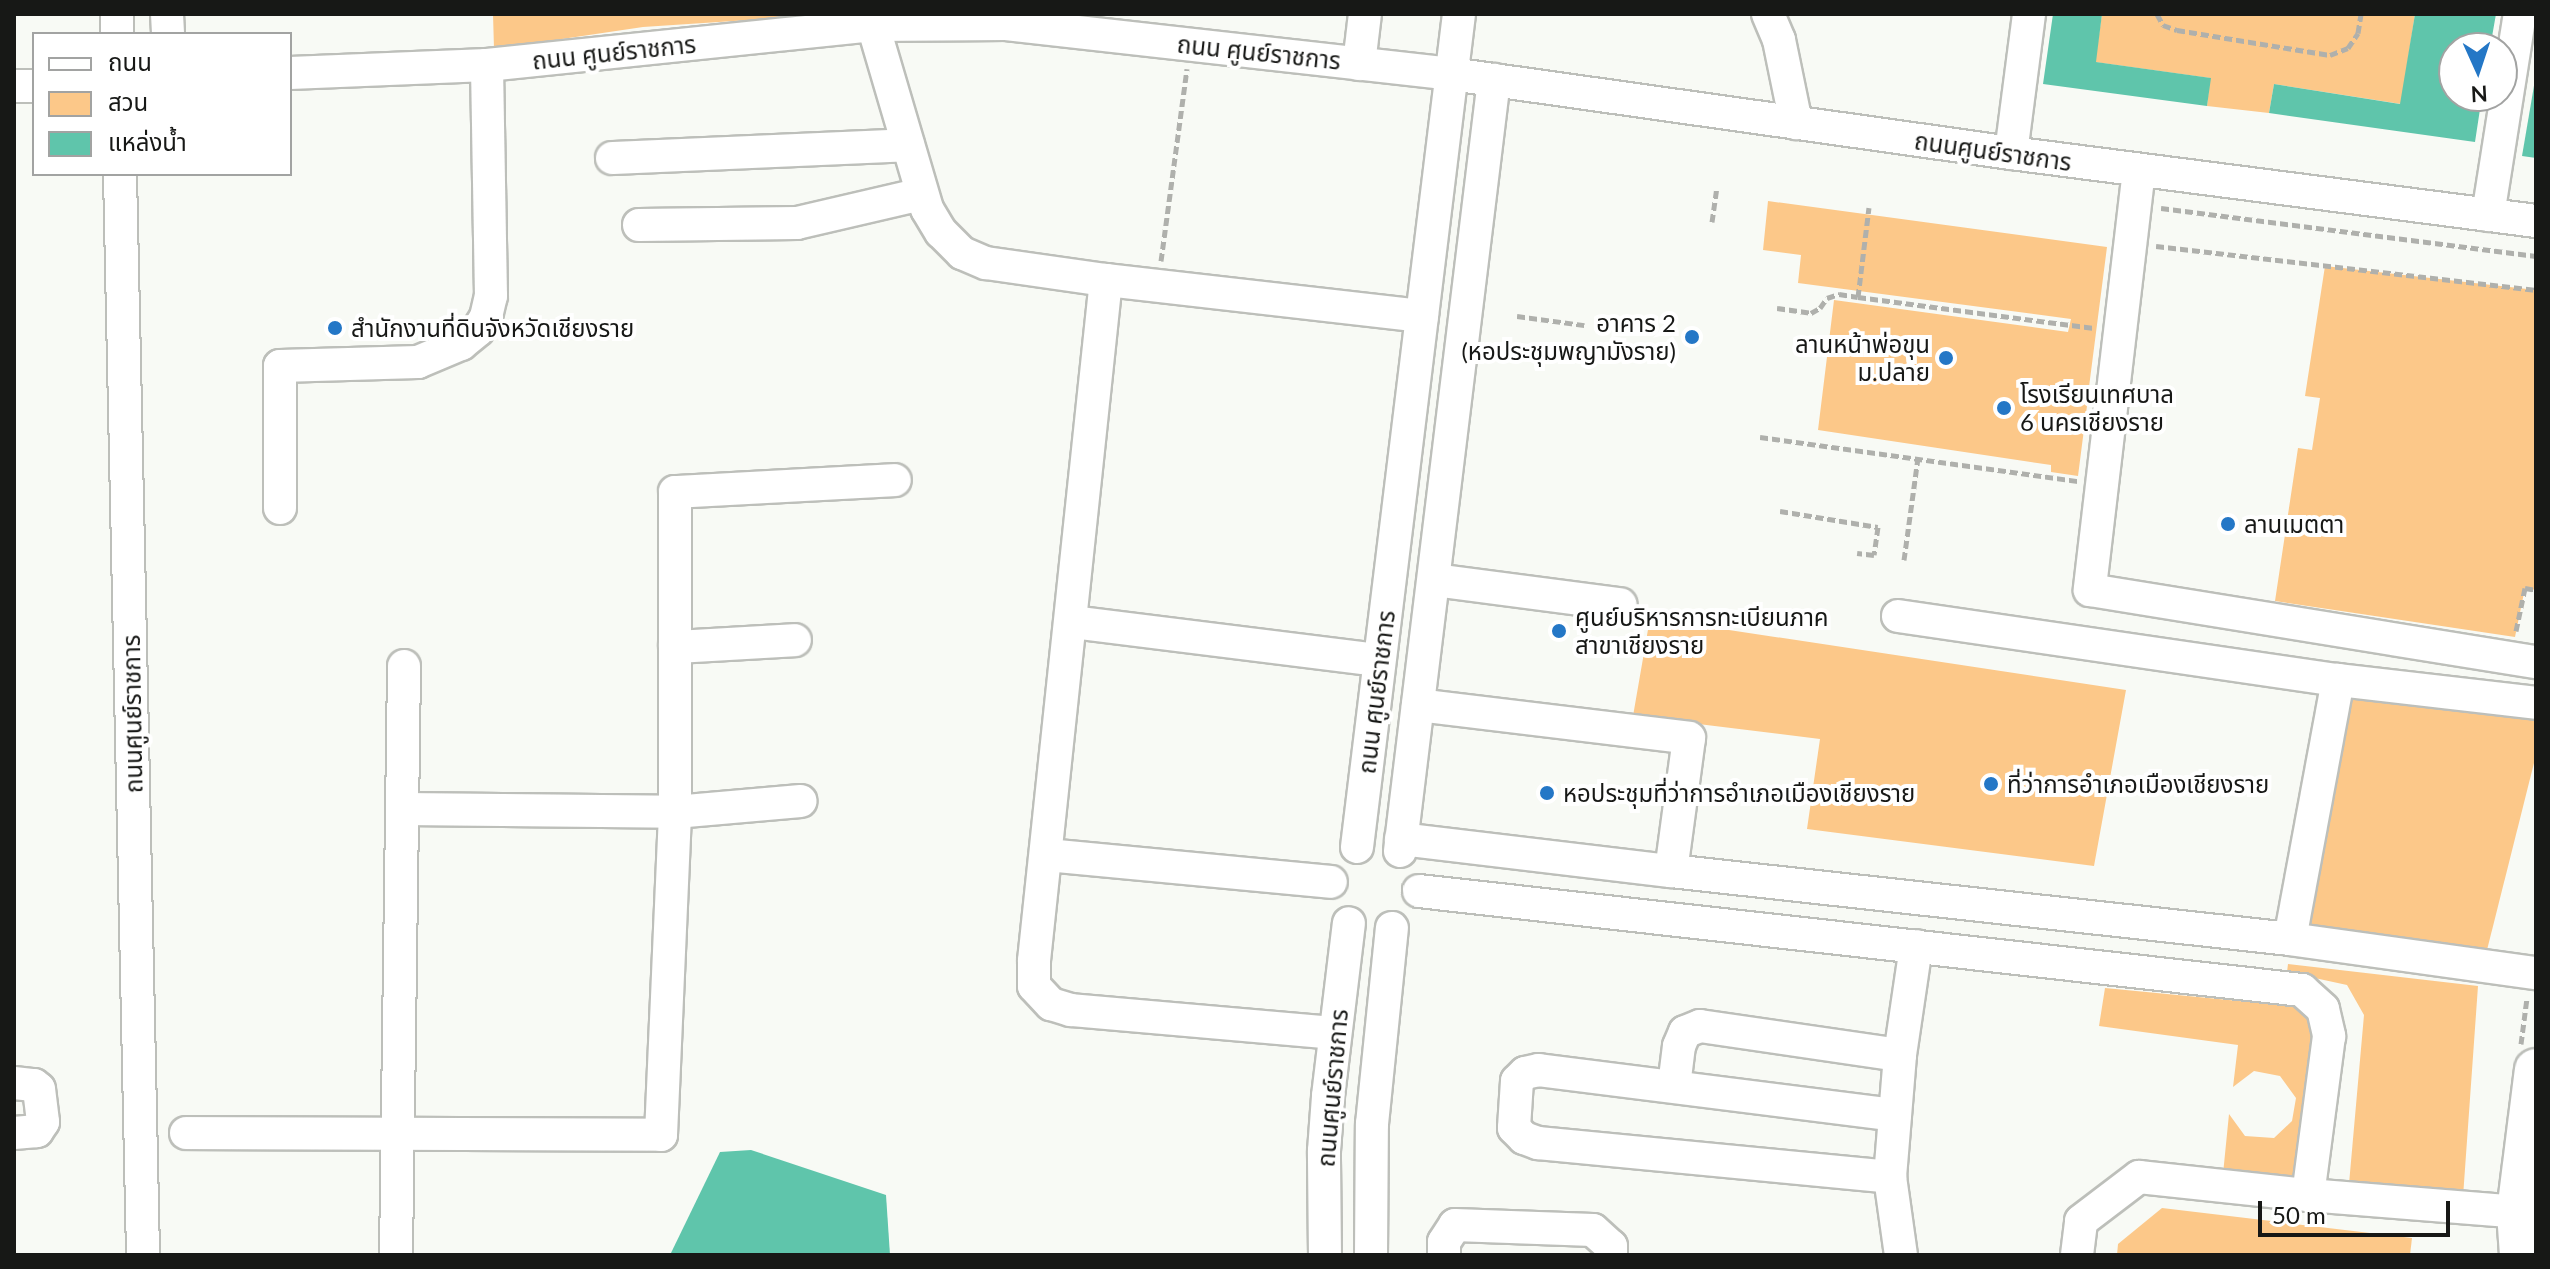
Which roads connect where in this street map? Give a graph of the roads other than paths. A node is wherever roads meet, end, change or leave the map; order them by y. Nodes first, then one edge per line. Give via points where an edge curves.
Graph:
1 (1344, 14) edge
2 (1365, 14) edge
3 (1459, 14) edge
4 (1768, 14) edge
5 (2029, 14) edge
6 (2520, 14) edge
7 (873, 25) junction
8 (1348, 62) junction
9 (487, 65) junction
10 (292, 73) edge
11 (1451, 74) junction
12 (1494, 80) junction
13 (1796, 123) junction
14 (908, 145) junction
15 (2011, 153) junction
16 (612, 158) dead end
17 (2139, 170) junction
18 (120, 176) edge
19 (922, 194) junction
20 (2488, 215) junction
21 (2536, 221) edge
22 (639, 225) dead end
23 (1106, 280) junction
24 (1422, 316) junction
25 (895, 480) dead end
26 (280, 508) dead end
27 (1434, 580) junction
28 (1620, 604) dead end
29 (1898, 616) dead end
30 (1073, 622) junction
31 (795, 640) dead end
32 (675, 647) junction
33 (1363, 658) dead end
34 (2523, 660) edge
35 (404, 666) dead end
36 (2338, 680) junction
37 (2536, 703) edge
38 (1418, 705) junction
39 (801, 801) dead end
40 (404, 809) junction
41 (675, 812) junction
42 (1401, 845) junction
43 (1357, 847) junction
44 (1047, 855) junction
45 (1671, 871) junction
46 (1331, 882) junction
47 (1419, 891) junction
48 (1349, 923) junction
49 (1392, 928) junction
50 (2290, 939) junction
51 (1916, 946) junction
52 (2536, 973) edge
53 (1334, 1033) junction
54 (1900, 1055) junction
55 (2536, 1070) edge
56 (14, 1083) edge
57 (1674, 1086) junction
58 (1895, 1115) junction
59 (14, 1133) edge
60 (186, 1133) dead end
61 (398, 1134) junction
62 (1890, 1177) junction
63 (2308, 1195) junction
64 (2527, 1224) edge
65 (143, 1255) edge
66 (396, 1255) edge
67 (1325, 1255) edge
68 (1371, 1255) edge
69 (1444, 1255) edge
70 (1611, 1255) edge
71 (1901, 1255) edge
72 (2077, 1255) edge
73 (2521, 1255) edge

1 - 8 street
2 - 8 street
3 - 11 street
4 - 13 street via 1779,40
5 - 15 street
6 - 20 street
7 - 8 street, ถนน ศูนย์ราชการ via 1006,24
7 - 9 street, ถนน ศูนย์ราชการ
7 - 14 street
8 - 11 street, ถนน ศูนย์ราชการ
9 - 10 street, ถนน ศูนย์ราชการ
9 - 26 street via 491,296 486,317 461,344 418,362 280,366
11 - 12 street, ถนนศูนย์ราชการ
11 - 24 street, ถนน ศูนย์ราชการ
12 - 13 street, ถนนศูนย์ราชการ
12 - 27 street, ถนน ศูนย์ราชการ
13 - 15 street, ถนนศูนย์ราชการ
14 - 16 street
14 - 19 street
15 - 17 street, ถนนศูนย์ราชการ
17 - 20 street, ถนนศูนย์ราชการ
17 - 34 street via 2090,590
18 - 65 street, ถนนศูนย์ราชการ
19 - 22 street via 797,223
19 - 23 street via 941,232 962,253 986,263
20 - 21 street, ถนนศูนย์ราชการ
23 - 24 street
23 - 30 street
24 - 43 street, ถนน ศูนย์ราชการ
25 - 32 street via 675,492
27 - 28 street
27 - 38 street, ถนน ศูนย์ราชการ
29 - 36 street
30 - 33 street
30 - 44 street
31 - 32 street
32 - 41 street
35 - 40 street
36 - 37 street
36 - 50 street
38 - 42 street, ถนน ศูนย์ราชการ
38 - 45 street via 1689,738
39 - 41 street
40 - 41 street
40 - 61 street
41 - 61 street via 661,1135
42 - 43 street
42 - 45 street
42 - 47 street via 1415,869
43 - 46 street via 1344,855
44 - 46 street
44 - 53 street via 1034,986 1051,1004
45 - 50 street
46 - 48 street via 1338,912
47 - 49 street via 1410,914
47 - 51 street
48 - 49 street via 1362,930
48 - 53 street, ถนนศูนย์ราชการ
49 - 68 street via 1372,1124
50 - 52 street
51 - 54 street
51 - 63 street via 2302,990 2323,1009 2329,1036
53 - 67 street, ถนนศูนย์ราชการ via 1324,1151
54 - 57 street via 1700,1026 1682,1038
54 - 58 street
55 - 64 main road
56 - 59 street via 39,1089 43,1122 37,1131
57 - 58 street
57 - 62 street via 1539,1070 1525,1073 1517,1081 1514,1128 1538,1143
58 - 62 street
60 - 61 street
61 - 66 street
62 - 71 street
63 - 64 street
63 - 72 street via 2139,1177 2081,1221
64 - 73 main road
69 - 70 street via 1444,1242 1455,1225 1593,1230 1611,1246

